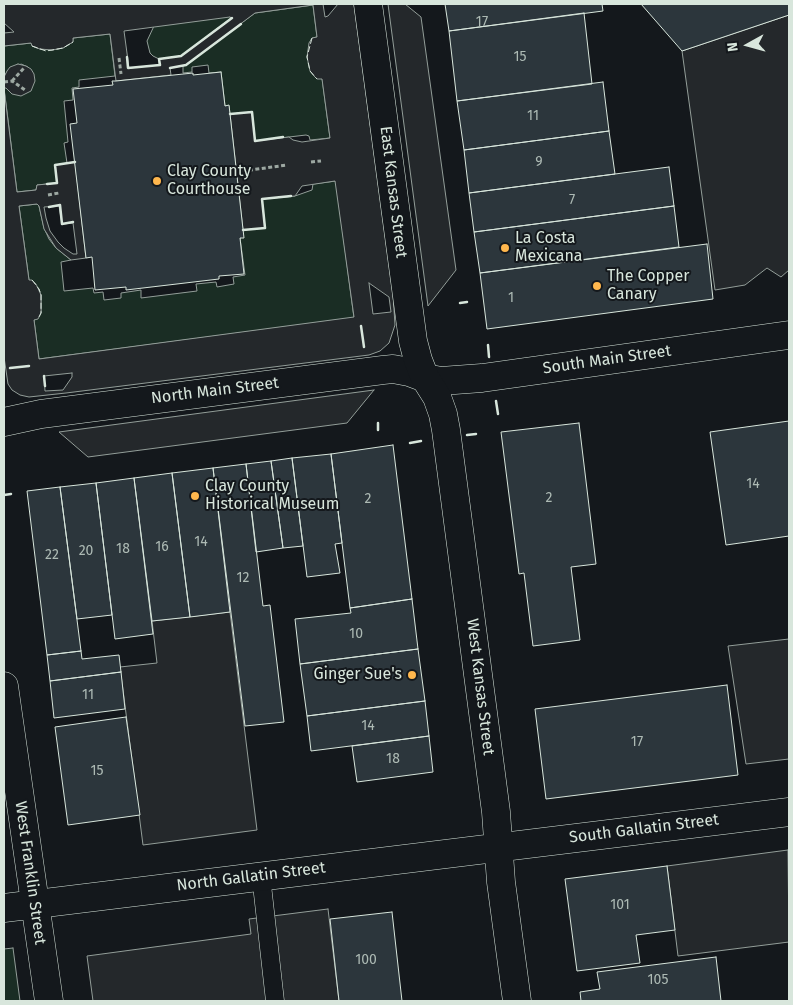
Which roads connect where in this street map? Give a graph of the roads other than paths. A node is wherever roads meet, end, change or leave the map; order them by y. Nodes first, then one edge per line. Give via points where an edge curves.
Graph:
1 (368, 4) edge
2 (789, 335) edge
3 (425, 378) junction
4 (4, 422) edge
5 (4, 686) edge
6 (789, 812) edge
7 (498, 847) junction
8 (261, 876) junction
9 (34, 904) junction
10 (4, 908) edge
11 (49, 1001) edge
12 (275, 1001) edge
13 (517, 1001) edge

1 - 3 street, East Kansas Street via 408,315
2 - 3 street, South Main Street via 482,378 440,381
3 - 4 street, North Main Street via 409,372 383,370 41,414
3 - 7 street, West Kansas Street via 437,397 446,430 495,802
5 - 9 street, West Franklin Street
6 - 7 street, South Gallatin Street
7 - 8 street, North Gallatin Street
7 - 13 street, West Kansas Street
8 - 9 street, North Gallatin Street
8 - 12 lane
9 - 10 street, North Gallatin Street
9 - 11 street, West Franklin Street

